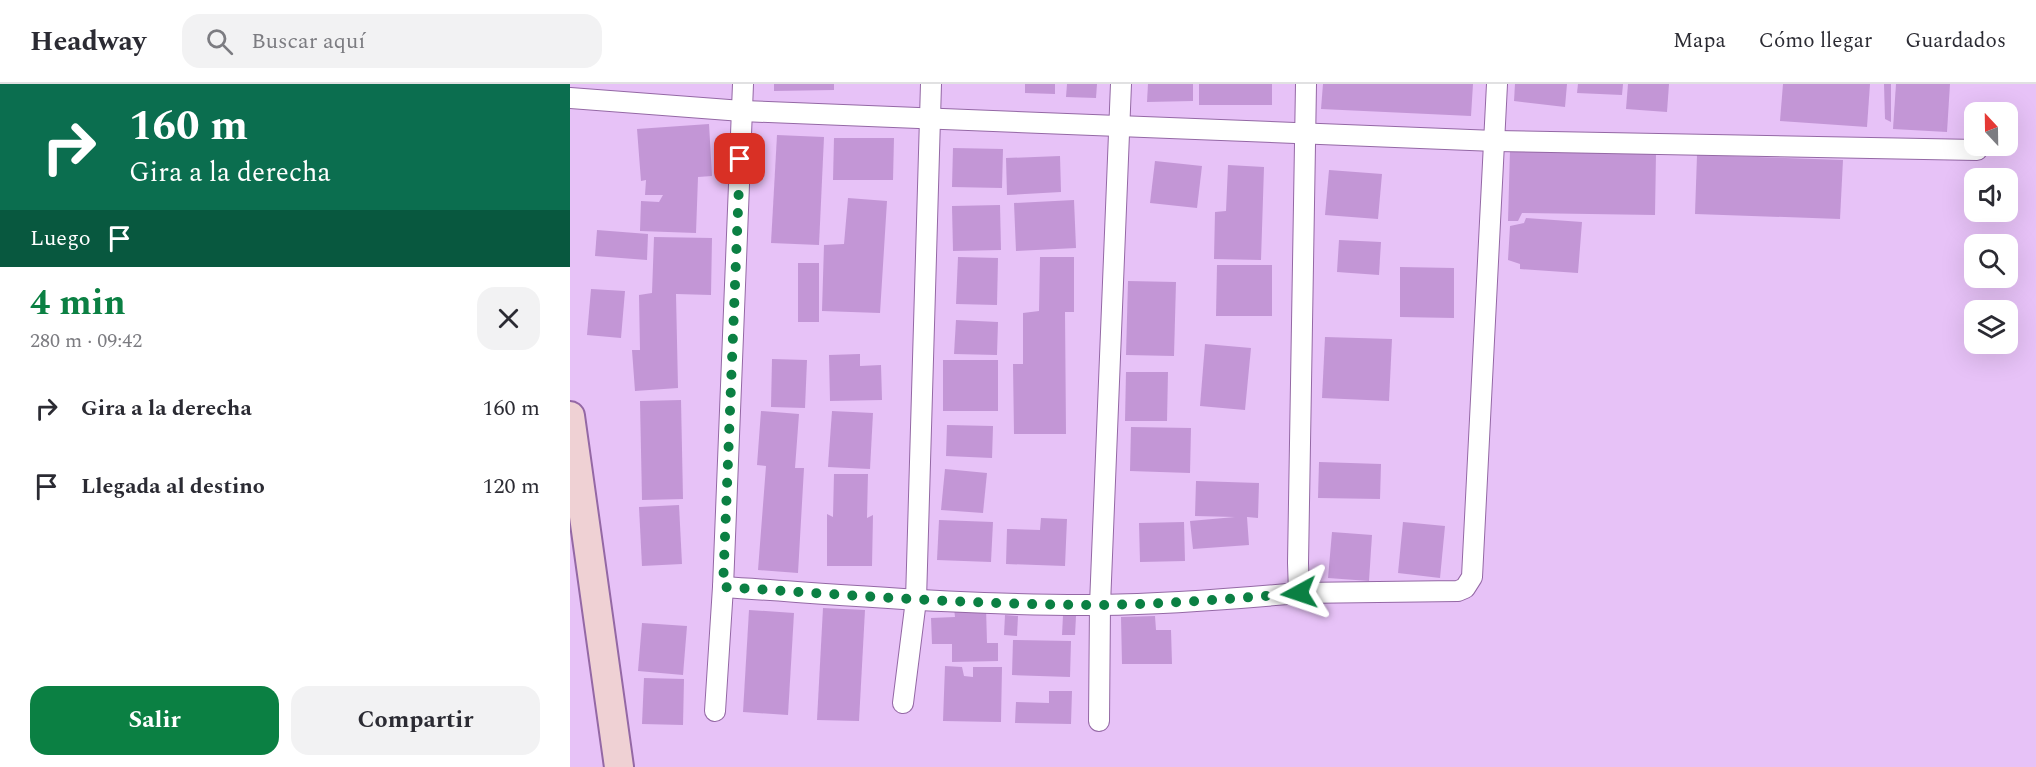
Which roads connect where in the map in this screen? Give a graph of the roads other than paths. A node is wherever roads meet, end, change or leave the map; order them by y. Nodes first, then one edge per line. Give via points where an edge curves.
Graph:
1 (743, 84) edge
2 (931, 84) edge
3 (1121, 84) edge
4 (1306, 84) edge
5 (1497, 84) edge
6 (570, 98) edge
7 (742, 111) junction
8 (930, 119) junction
9 (1120, 126) junction
10 (1304, 133) junction
11 (1495, 141) junction
12 (1964, 150) edge
13 (570, 416) edge
14 (723, 587) junction
15 (1299, 593) junction
16 (916, 600) junction
17 (1100, 605) junction
18 (903, 703) dead end
19 (716, 711) dead end
20 (1099, 720) dead end
21 (619, 767) edge

1 - 7 street
2 - 8 street
3 - 9 street
4 - 10 street
5 - 11 street
6 - 7 street
7 - 8 street
7 - 14 street
8 - 9 street
8 - 16 street
9 - 10 street
9 - 17 street
10 - 11 street
10 - 15 street
11 - 12 street
11 - 15 street via 1472,577 1458,591
13 - 21 main road
14 - 16 street
14 - 19 street
15 - 17 street
16 - 17 street
16 - 18 street
17 - 20 street

